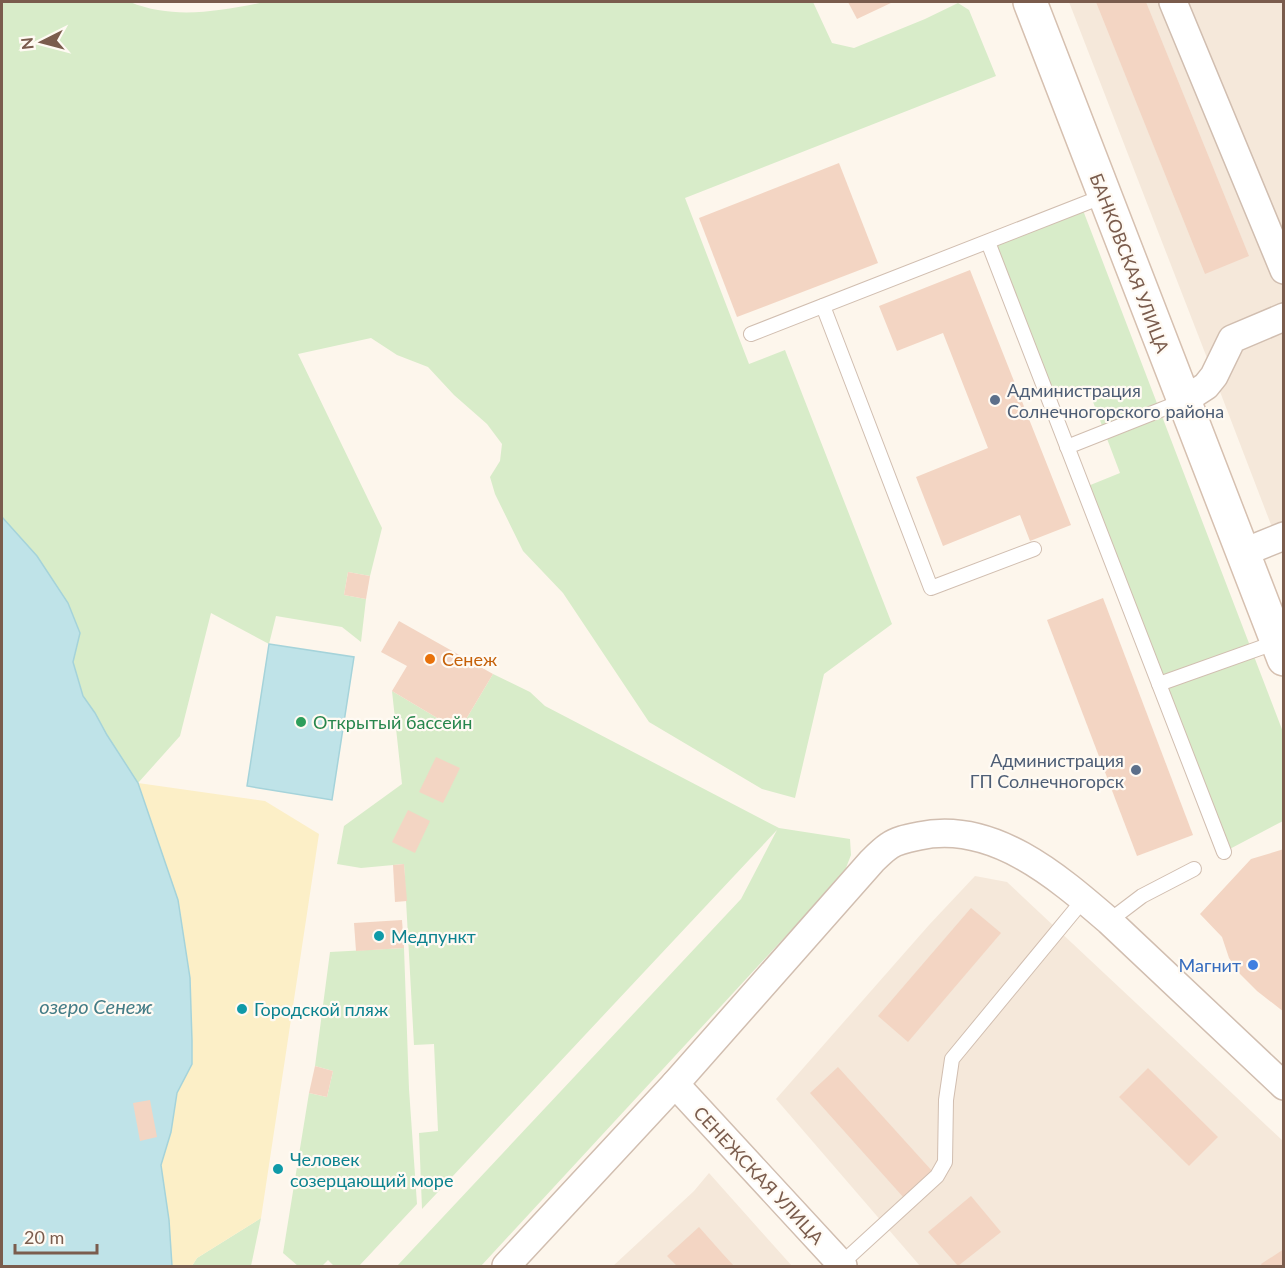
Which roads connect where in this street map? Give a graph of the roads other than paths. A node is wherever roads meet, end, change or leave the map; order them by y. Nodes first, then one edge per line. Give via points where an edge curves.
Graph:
1 (1029, 2) edge
2 (1173, 2) edge
3 (1104, 196) junction
4 (988, 242) junction
5 (1284, 270) edge
6 (823, 306) junction
7 (1284, 317) edge
8 (751, 334) dead end
9 (1183, 401) junction
10 (1067, 447) junction
11 (1284, 536) edge
12 (1034, 549) dead end
13 (1242, 553) junction
14 (1280, 650) edge
15 (1159, 684) junction
16 (1224, 852) dead end
17 (1194, 869) dead end
18 (1084, 899) junction
19 (1109, 921) junction
20 (675, 1084) junction
21 (1284, 1086) edge
22 (842, 1265) edge
23 (506, 1266) edge

1 - 3 street, БАНКОВСКАЯ УЛИЦА
2 - 5 street
3 - 4 lane
3 - 9 street, БАНКОВСКАЯ УЛИЦА
4 - 6 lane
4 - 10 lane
6 - 8 lane
6 - 12 lane via 931,588
7 - 9 street via 1232,339 1214,376
9 - 10 lane
9 - 13 street, БАНКОВСКАЯ УЛИЦА
10 - 15 lane
11 - 13 street
13 - 14 street, БАНКОВСКАЯ УЛИЦА
14 - 15 lane
15 - 16 lane
17 - 19 lane via 1142,896
18 - 19 street
18 - 20 street via 1017,852 993,842 952,832 931,833 889,845
18 - 22 lane via 951,1059 945,1162 936,1176
19 - 21 street
20 - 22 street, СЕНЕЖСКАЯ УЛИЦА
20 - 23 street

